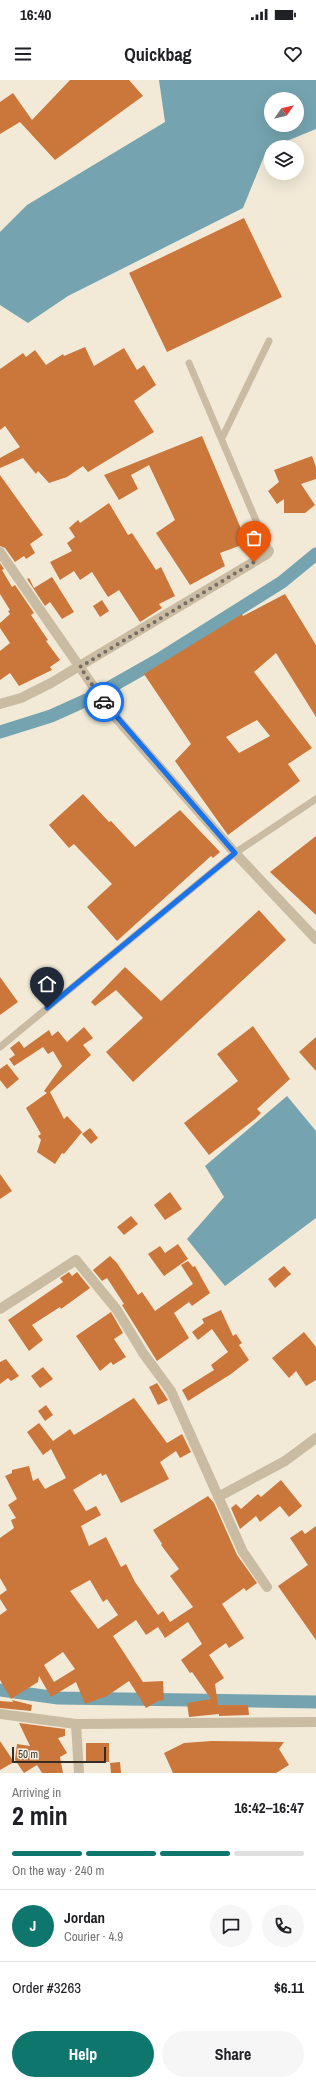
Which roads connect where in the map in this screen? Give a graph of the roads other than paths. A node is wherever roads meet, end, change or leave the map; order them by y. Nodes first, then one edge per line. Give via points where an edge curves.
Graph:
1 (269, 341) dead end
2 (189, 362) dead end
3 (222, 438) junction
4 (269, 550) joint
5 (0, 552) edge
6 (83, 671) junction
7 (0, 704) edge
8 (316, 799) edge
9 (235, 853) junction
10 (316, 939) edge
11 (0, 1047) edge
12 (0, 1309) edge
13 (316, 1438) edge
14 (218, 1497) junction
15 (267, 1587) dead end
16 (0, 1714) edge
17 (316, 1722) edge
18 (76, 1724) junction
19 (79, 1773) edge

1 - 3 lane
2 - 3 lane
3 - 4 lane
4 - 6 street via 267,554
5 - 6 street
6 - 7 street via 21,698
6 - 9 street via 111,712
8 - 9 lane
9 - 10 street
9 - 11 lane
12 - 14 street via 76,1260 117,1310 143,1353 171,1390
13 - 14 street via 285,1461
14 - 15 street via 243,1552
16 - 18 street
17 - 18 street
18 - 19 street

